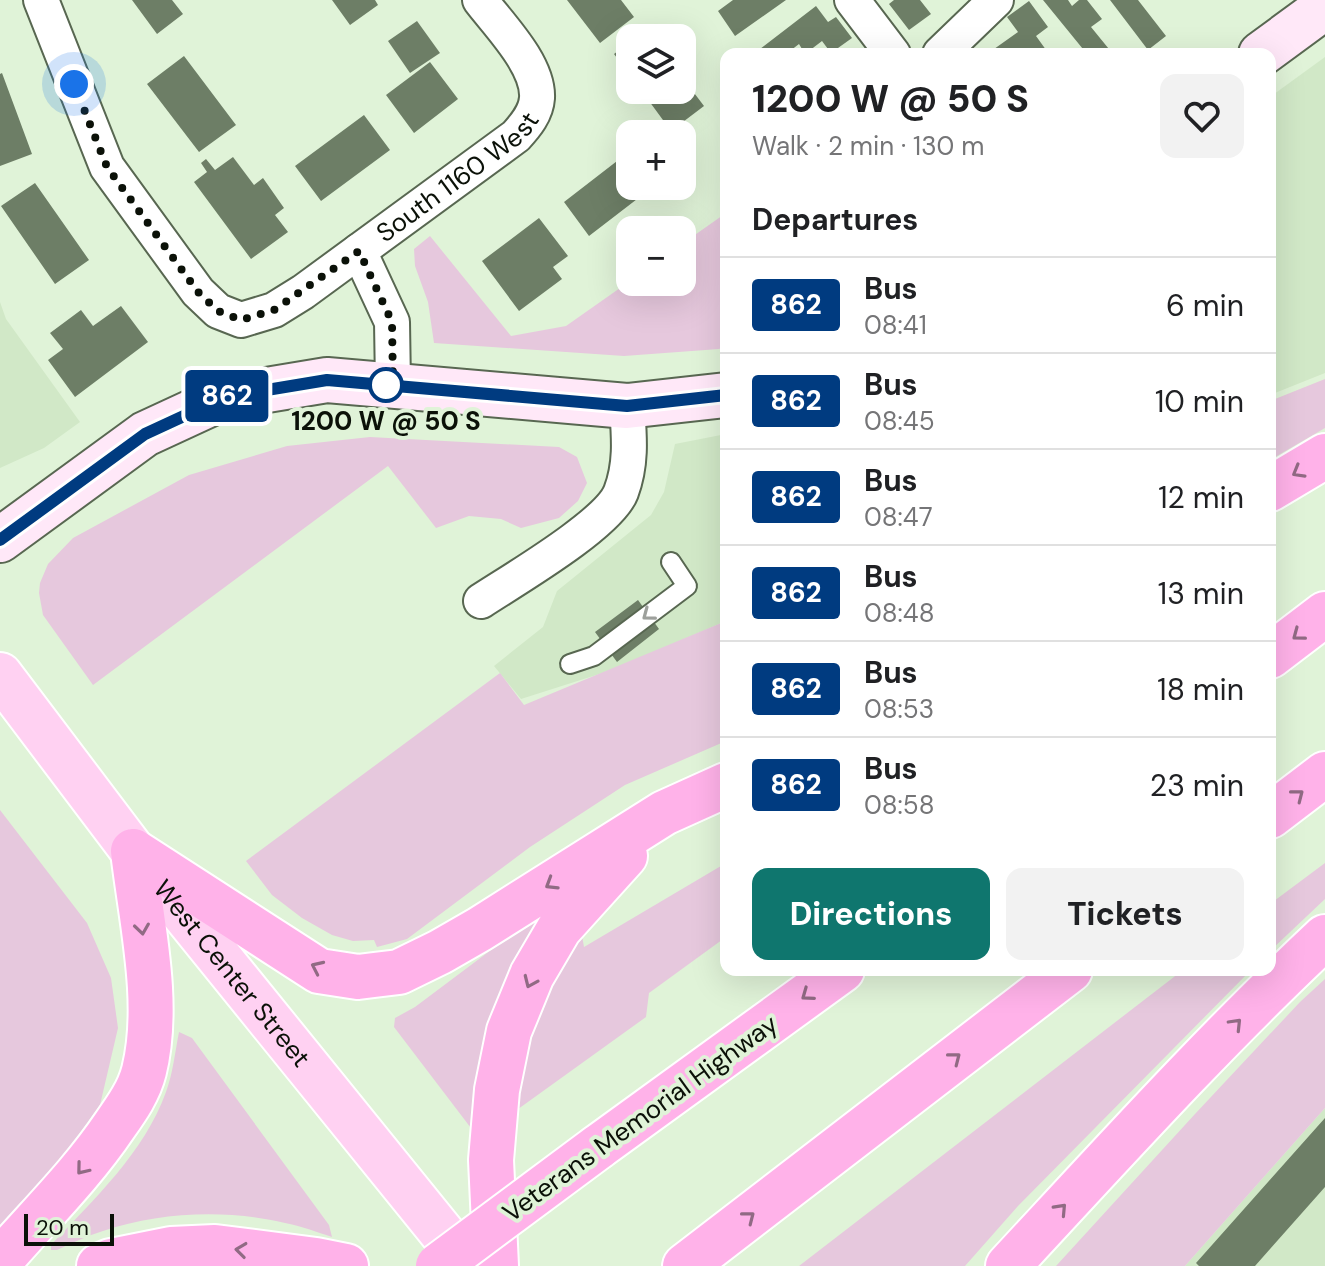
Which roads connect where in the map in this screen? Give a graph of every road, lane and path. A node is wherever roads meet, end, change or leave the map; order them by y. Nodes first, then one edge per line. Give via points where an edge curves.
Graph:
1 (41, 0) edge
2 (480, 0) edge
3 (852, 0) edge
4 (996, 0) edge
5 (1325, 7) edge
6 (888, 48) edge
7 (946, 48) edge
8 (1269, 48) edge
9 (359, 251) junction
10 (393, 385) junction
11 (720, 396) edge
12 (627, 406) junction
13 (1325, 456) edge
14 (1276, 485) edge
15 (0, 540) edge
16 (671, 562) dead end
17 (481, 601) dead end
18 (1325, 614) edge
19 (1276, 651) edge
20 (570, 664) dead end
21 (0, 675) edge
22 (1325, 774) edge
23 (720, 788) edge
24 (1276, 811) edge
25 (664, 813) junction
26 (133, 851) junction
27 (1325, 937) edge
28 (834, 976) edge
29 (1062, 976) edge
30 (0, 1261) edge
31 (686, 1265) edge
32 (99, 1266) edge
33 (346, 1266) edge
34 (438, 1266) edge
35 (469, 1266) edge
36 (496, 1266) edge
37 (1008, 1266) edge

1 - 9 street, South 1160 West via 107,167 198,292 218,311 241,320 274,310
2 - 9 street, South 1160 West via 531,69 537,98 533,112 516,136
3 - 6 street
4 - 7 street
5 - 8 main road
9 - 10 street via 392,322
10 - 12 main road
10 - 15 main road via 327,380 225,397 145,434
11 - 12 main road
12 - 17 street via 630,458 620,495 592,527
13 -> 14 highway
16 -> 20 lane via 687,586 594,656
18 -> 19 highway
21 - 26 main road, West Center Street
24 -> 22 highway
23 - 25 highway
25 -> 26 highway via 440,952 399,972 358,977 319,971
25 -> 36 highway via 559,929 509,1031 491,1160
26 -> 30 highway via 151,992 144,1071 134,1097 104,1141
26 - 35 main road, West Center Street
37 -> 27 highway via 1181,1079
28 -> 34 highway, Veterans Memorial Highway, bridge
31 -> 29 highway
33 -> 32 highway via 215,1247 171,1249

